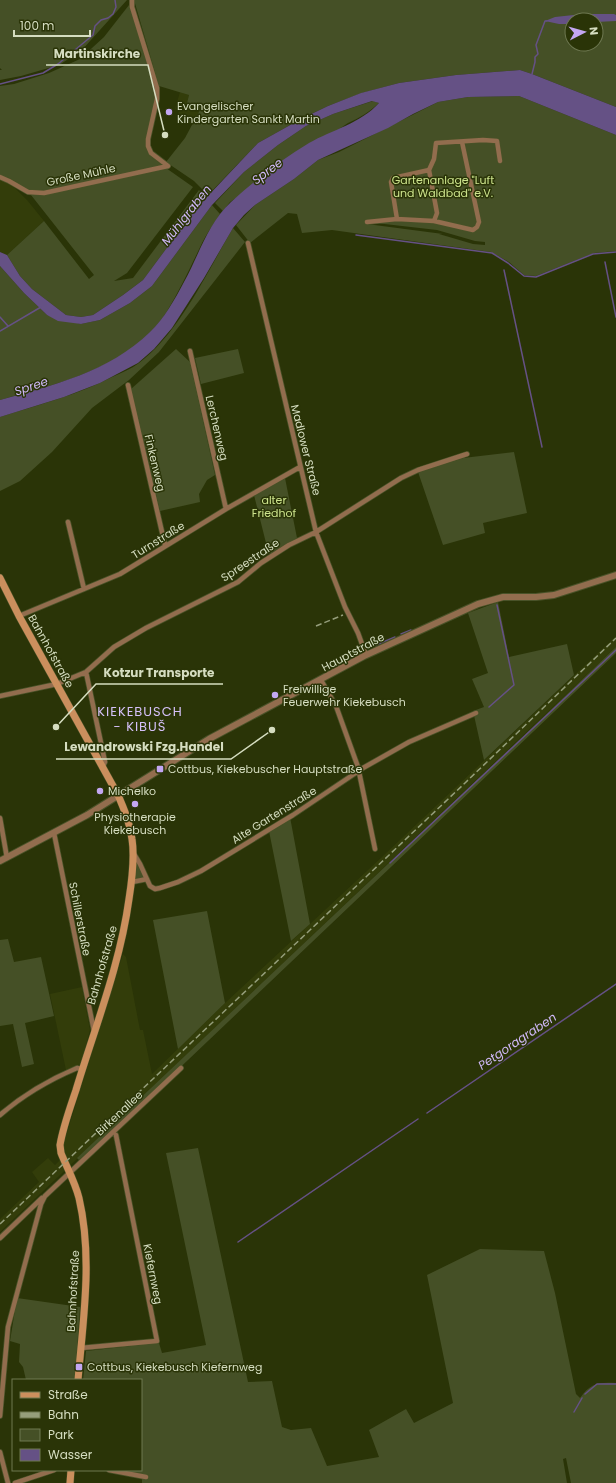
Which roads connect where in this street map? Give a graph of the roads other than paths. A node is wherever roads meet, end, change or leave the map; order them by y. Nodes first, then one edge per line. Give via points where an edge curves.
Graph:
1 (132, 0) edge
2 (462, 142) junction
3 (500, 161) dead end
4 (429, 170) junction
5 (0, 177) edge
6 (397, 219) junction
7 (434, 221) junction
8 (367, 222) dead end
9 (248, 243) dead end
10 (190, 351) dead end
11 (128, 385) dead end
12 (467, 454) dead end
13 (300, 467) junction
14 (226, 509) junction
15 (68, 522) dead end
16 (316, 532) junction
17 (165, 545) junction
18 (616, 575) edge
19 (0, 578) edge
20 (84, 589) junction
21 (19, 616) junction
22 (366, 655) junction
23 (86, 672) junction
24 (321, 680) junction
25 (57, 684) junction
26 (0, 696) edge
27 (476, 713) dead end
28 (102, 768) junction
29 (359, 772) junction
30 (118, 795) junction
31 (0, 818) edge
32 (54, 833) junction
33 (375, 849) dead end
34 (134, 853) junction
35 (7, 858) junction
36 (0, 861) edge
37 (148, 879) junction
38 (132, 882) junction
39 (94, 1031) junction
40 (181, 1068) dead end
41 (82, 1069) junction
42 (0, 1115) edge
43 (116, 1135) dead end
44 (69, 1172) junction
45 (45, 1196) junction
46 (0, 1238) edge
47 (81, 1348) junction
48 (78, 1379) edge
49 (0, 1416) edge
50 (0, 1452) edge
51 (51, 1471) edge
52 (71, 1471) edge
53 (115, 1471) edge
54 (146, 1476) dead end
55 (8, 1483) edge
56 (15, 1483) edge
57 (70, 1483) edge

1 - 5 street, Große Mühle via 157,88 148,146 151,153 168,166 44,192 28,192
2 - 3 street via 497,141
2 - 4 street via 436,143 434,159
2 - 7 street via 479,222 473,230
4 - 6 street via 393,178 391,182
4 - 7 street via 437,213
6 - 7 street
6 - 8 street
9 - 13 street, Madlower Straße
10 - 14 street, Lerchenweg
11 - 17 street, Finkenweg
12 - 16 street, Spreestraße via 401,478
13 - 14 street, Turnstraße
13 - 16 street, Madlower Straße
14 - 17 street, Turnstraße
15 - 20 street
16 - 22 street, Madlower Straße
16 - 23 street, Spreestraße via 289,545 238,582 114,647
17 - 20 street, Turnstraße via 120,574
18 - 22 street, Hauptstraße via 554,595 503,597 478,604
19 - 21 main road, Bahnhofstraße
20 - 21 street, Turnstraße
21 - 25 main road, Bahnhofstraße
22 - 24 street, Hauptstraße
23 - 25 street, Spreestraße
23 - 28 street via 106,762
24 - 29 street via 336,706
24 - 30 street, Hauptstraße via 209,739
25 - 26 street, Spreestraße
25 - 28 main road, Bahnhofstraße
27 - 29 street, Alte Gartenstraße via 409,742
28 - 30 main road, Bahnhofstraße
29 - 33 street
29 - 37 street, Alte Gartenstraße via 198,873 155,889 150,886
30 - 32 street, Hauptstraße
30 - 34 main road, Bahnhofstraße via 130,827
31 - 35 street
32 - 35 street
32 - 39 street, Schillerstraße
34 - 37 street
34 - 38 main road, Bahnhofstraße
35 - 36 street
37 - 38 street
38 - 39 main road, Bahnhofstraße via 120,949
39 - 41 main road, Bahnhofstraße
40 - 44 street, Birkenallee
41 - 42 street via 77,1068 63,1074 10,1106
41 - 44 main road, Bahnhofstraße via 60,1145
43 - 47 street, Kiefernweg via 157,1341
44 - 45 street, Birkenallee
44 - 47 main road, Bahnhofstraße via 78,1196 85,1232 86,1269
45 - 46 street, Birkenallee
45 - 49 street via 8,1327
47 - 48 main road, Bahnhofstraße
50 - 55 street
51 - 56 street
52 - 57 main road
53 - 54 street

